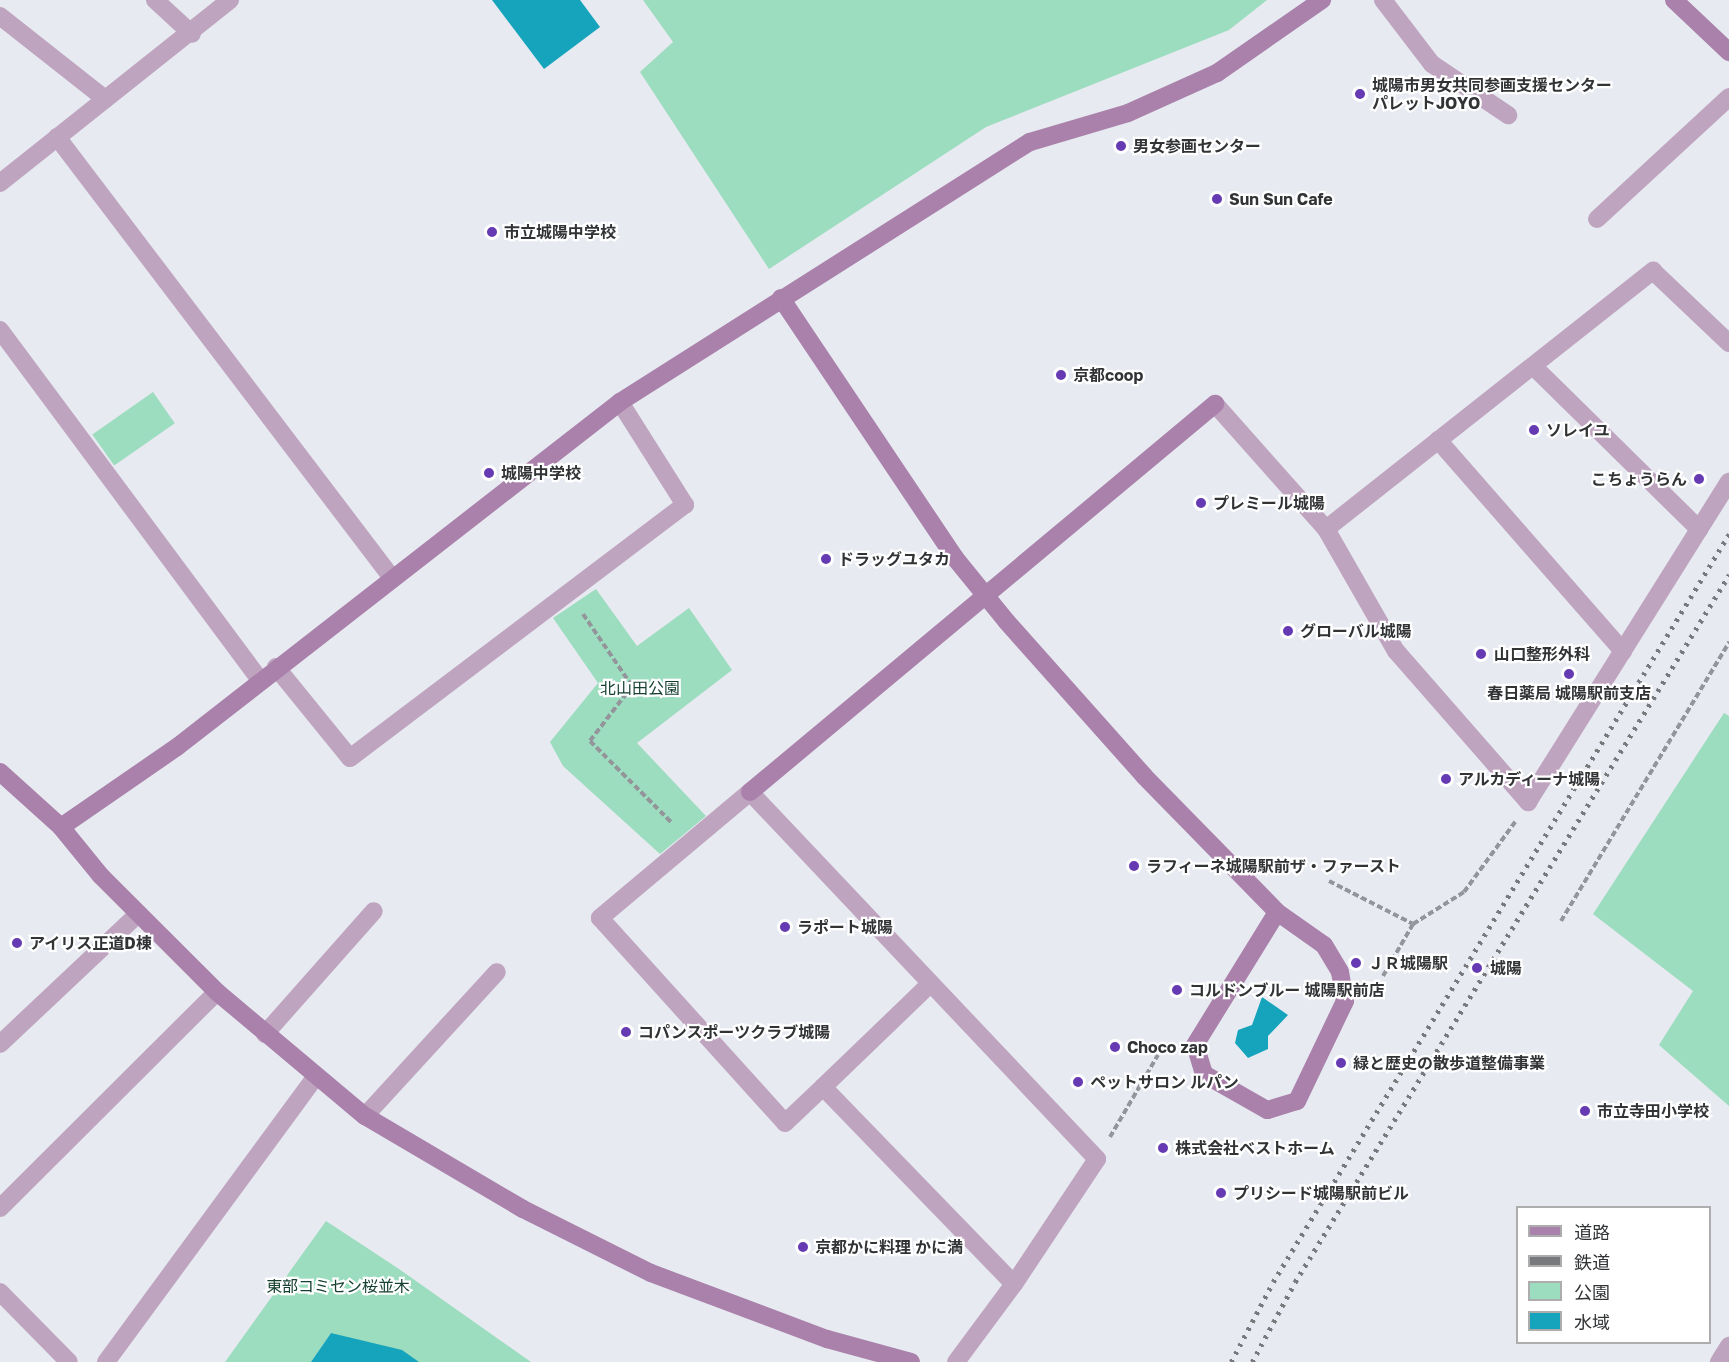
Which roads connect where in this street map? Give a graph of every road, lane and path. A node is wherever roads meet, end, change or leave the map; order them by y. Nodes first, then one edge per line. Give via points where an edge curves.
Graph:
1 (155, 0) edge
2 (230, 0) edge
3 (1322, 0) edge
4 (1383, 0) edge
5 (1674, 0) edge
6 (0, 15) edge
7 (192, 34) junction
8 (1729, 52) edge
9 (1729, 97) edge
10 (105, 99) junction
11 (1508, 115) dead end
12 (57, 137) junction
13 (0, 183) edge
14 (1597, 219) dead end
15 (781, 298) junction
16 (0, 330) edge
17 (1729, 343) edge
18 (1533, 366) junction
19 (620, 402) junction
20 (1438, 440) junction
21 (1729, 482) edge
22 (1326, 529) junction
23 (1699, 529) junction
24 (392, 578) junction
25 (569, 593) junction
26 (985, 594) junction
27 (1729, 642) edge
28 (1623, 651) junction
29 (276, 667) junction
30 (259, 680) junction
31 (0, 772) edge
32 (750, 792) junction
33 (1528, 802) junction
34 (61, 827) junction
35 (690, 842) junction
36 (1329, 881) dead end
37 (374, 911) dead end
38 (1277, 912) junction
39 (138, 914) junction
40 (1561, 921) dead end
41 (1413, 924) junction
42 (497, 972) dead end
43 (1383, 976) dead end
44 (929, 985) junction
45 (217, 992) junction
46 (265, 1034) junction
47 (0, 1044) edge
48 (1158, 1055) dead end
49 (315, 1078) junction
50 (823, 1087) junction
51 (364, 1116) junction
52 (1097, 1160) junction
53 (0, 1208) edge
54 (1014, 1284) junction
55 (0, 1292) edge
56 (1729, 1346) edge
57 (69, 1362) edge
58 (106, 1362) edge
59 (911, 1362) edge
60 (956, 1362) edge
61 (1719, 1362) edge

1 - 7 street
2 - 7 street
3 - 15 street via 1217,73 1128,113 1030,142
4 - 11 street via 1432,64
5 - 8 street
6 - 10 street
7 - 10 street
9 - 14 street
10 - 12 street
12 - 13 street
12 - 24 street
15 - 19 street
15 - 26 street
16 - 30 street
17 - 18 street via 1653,271
18 - 20 street
18 - 23 street
19 - 24 street
19 - 25 street via 686,505
20 - 22 street
20 - 28 street
21 - 23 street
22 - 26 street via 1215,404
22 - 33 street via 1396,651
23 - 28 street
24 - 29 street
25 - 29 street via 350,758
25 - 35 path via 632,686 590,741
26 - 32 street
26 - 38 street via 1144,776
27 - 40 path
28 - 33 street
29 - 30 street
30 - 34 street via 177,747
31 - 34 street
32 - 35 street
32 - 44 street
33 - 41 path via 1464,892
34 - 39 street
35 - 50 street via 600,918 785,1123
36 - 41 path
37 - 46 street
38 - 38 street via 1324,945 1340,972 1345,1001 1297,1101 1267,1110 1203,1074 1196,1045
39 - 45 street
39 - 47 street
41 - 43 path
42 - 51 street
44 - 50 street
44 - 52 street
45 - 46 street
45 - 53 street
46 - 49 street
48 - 52 path
49 - 51 street
49 - 58 street
50 - 54 street
51 - 59 street via 523,1209 651,1273 827,1340
52 - 54 street
54 - 60 street
55 - 57 street
56 - 61 street

